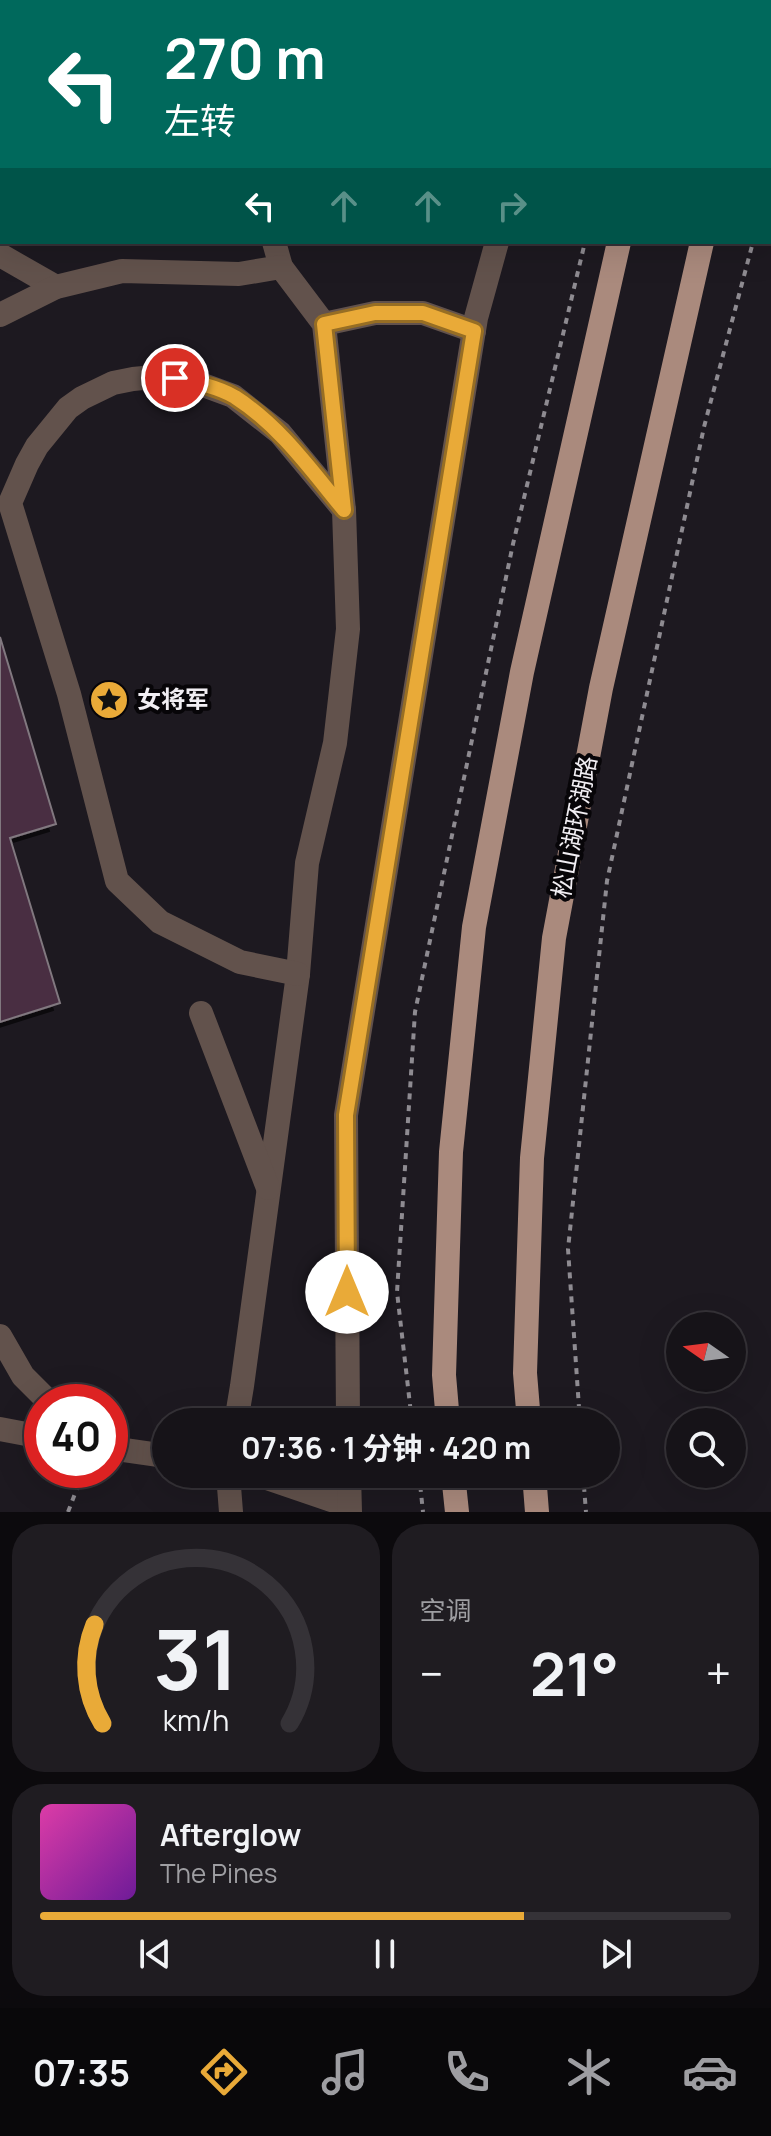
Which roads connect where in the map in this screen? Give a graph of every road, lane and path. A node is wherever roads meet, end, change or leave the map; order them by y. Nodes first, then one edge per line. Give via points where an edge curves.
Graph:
1 (275, 244) edge
2 (496, 244) edge
3 (619, 244) edge
4 (702, 244) edge
5 (752, 244) edge
6 (0, 255) edge
7 (281, 267) junction
8 (56, 287) junction
9 (0, 315) edge
10 (324, 324) junction
11 (474, 331) junction
12 (344, 510) junction
13 (298, 974) junction
14 (201, 1013) dead end
15 (269, 1190) junction
16 (0, 1336) edge
17 (31, 1384) edge
18 (238, 1408) edge
19 (348, 1408) edge
20 (447, 1408) edge
21 (528, 1408) edge
22 (579, 1408) edge
23 (0, 1429) edge
24 (24, 1434) edge
25 (128, 1451) edge
26 (152, 1454) edge
27 (77, 1488) edge
28 (229, 1488) edge
29 (293, 1488) edge
30 (349, 1488) edge
31 (420, 1488) edge
32 (454, 1488) edge
33 (535, 1488) edge
34 (584, 1488) edge
35 (350, 1509) edge
36 (68, 1512) edge
37 (231, 1512) edge
38 (423, 1512) edge
39 (457, 1512) edge
40 (537, 1512) edge
41 (586, 1512) edge

1 - 7 street
2 - 11 street
3 - 20 main road via 522,672 474,927 451,1152
4 - 21 main road, 松山湖环湖路 via 601,688 554,938 532,1158
5 - 22 path via 704,427 607,881 568,1249
6 - 8 street
7 - 8 street via 239,274 122,271
7 - 10 street
8 - 9 street
10 - 11 street via 375,313 423,313
10 - 12 street
11 - 19 street via 346,1115
12 - 13 street via 348,629 335,743 307,863
12 - 13 street via 280,433 233,396 195,382 154,377 113,383 68,408 37,446 10,503 69,694 117,881 160,922 240,962
13 - 15 street
14 - 15 street
15 - 18 street
16 - 17 street
23 - 24 street
25 - 26 street
27 - 36 path
28 - 37 street
29 - 35 street
30 - 35 street
31 - 38 path
32 - 39 main road
33 - 40 main road
34 - 41 path

